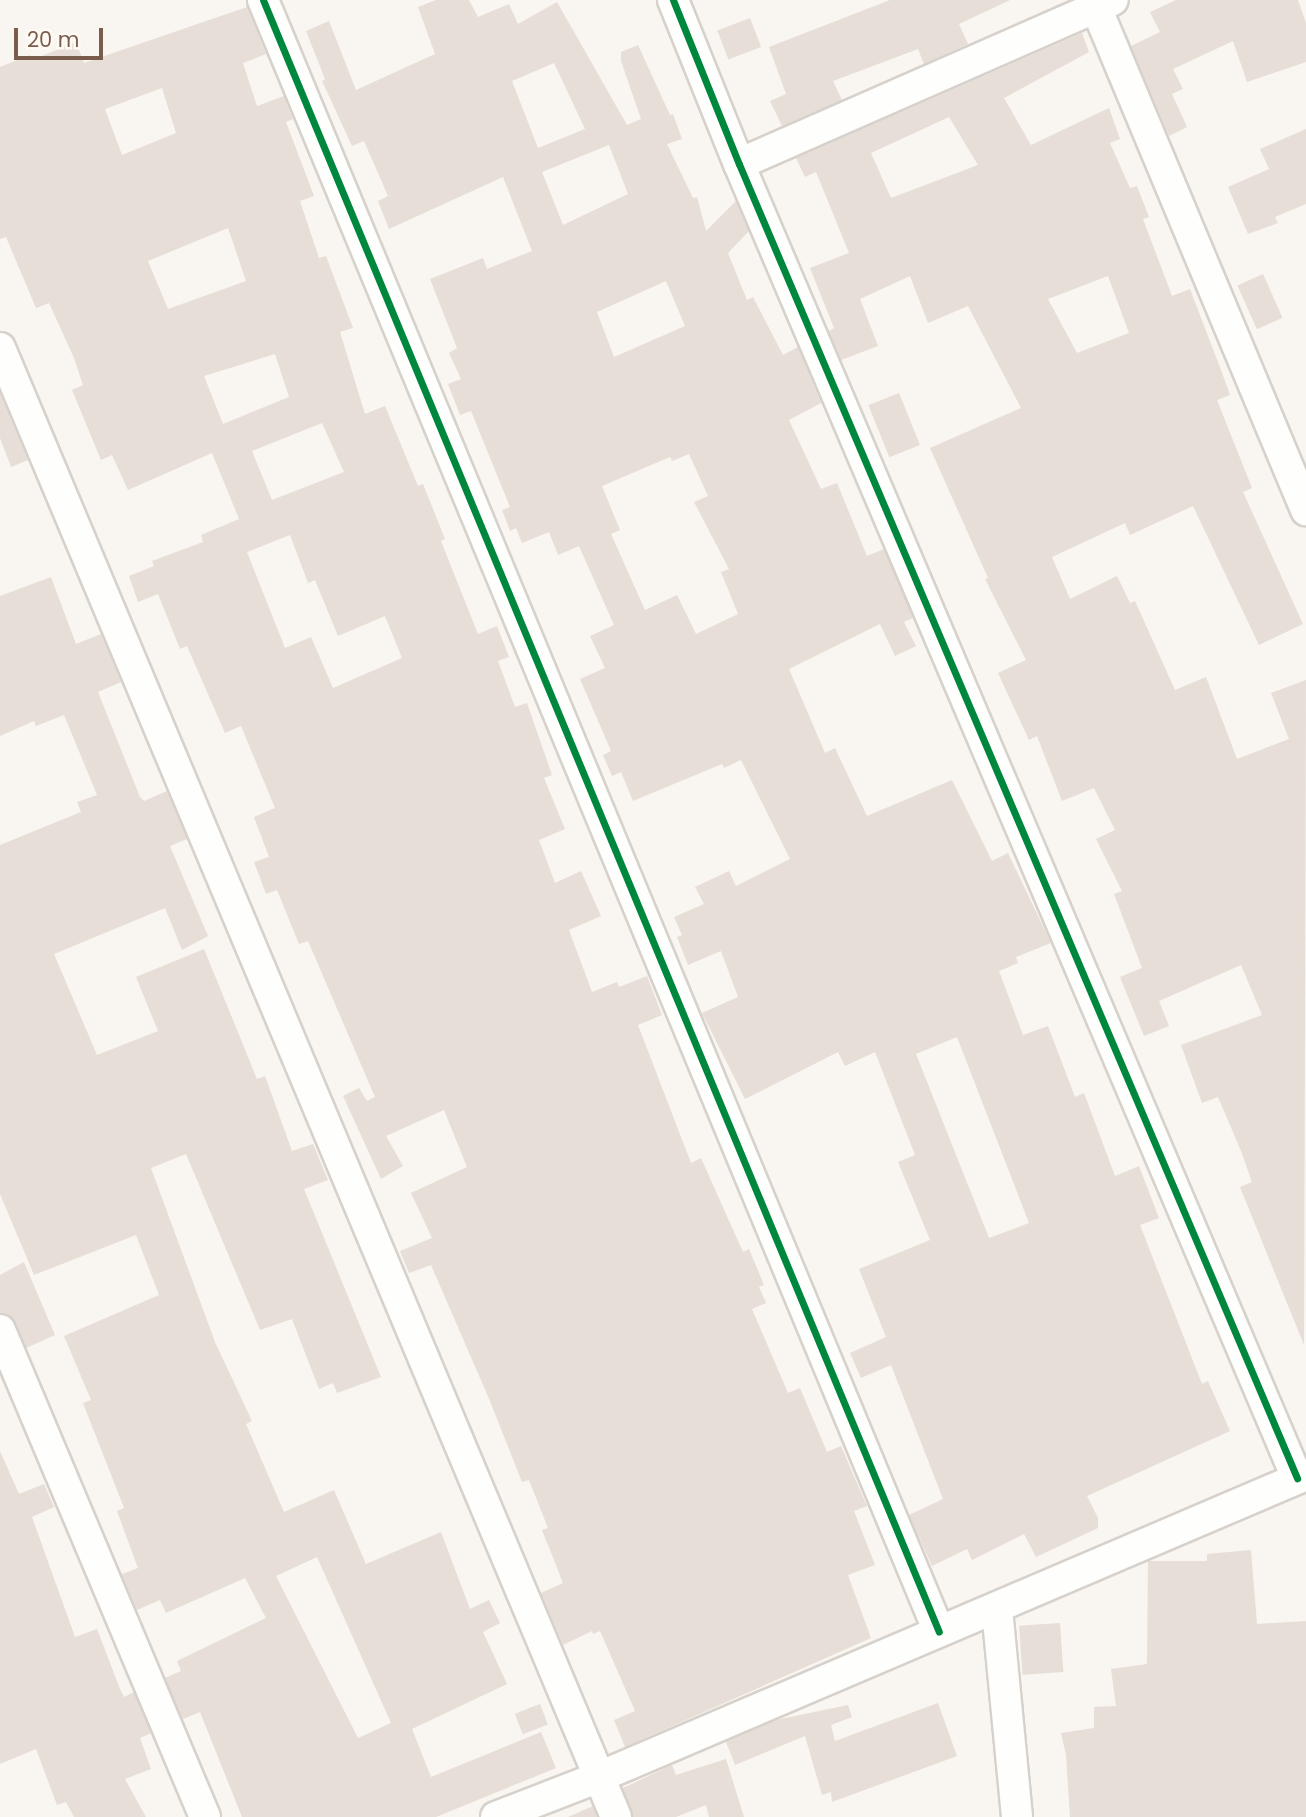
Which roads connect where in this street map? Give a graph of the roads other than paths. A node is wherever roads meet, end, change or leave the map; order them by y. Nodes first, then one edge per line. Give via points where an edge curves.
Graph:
1 (263, 0) edge
2 (673, 0) edge
3 (1100, 2) edge
4 (739, 164) junction
5 (0, 348) edge
6 (1306, 510) edge
7 (0, 1330) edge
8 (1301, 1477) edge
9 (997, 1609) junction
10 (940, 1632) junction
11 (598, 1777) junction
12 (205, 1817) edge
13 (496, 1817) edge
14 (616, 1817) edge
15 (1017, 1817) edge

1 - 10 street
2 - 4 street
3 - 4 street
3 - 6 street
4 - 8 street
5 - 11 street
7 - 12 street
8 - 9 street
9 - 10 street
9 - 15 street
10 - 11 street
11 - 13 street
11 - 14 street

